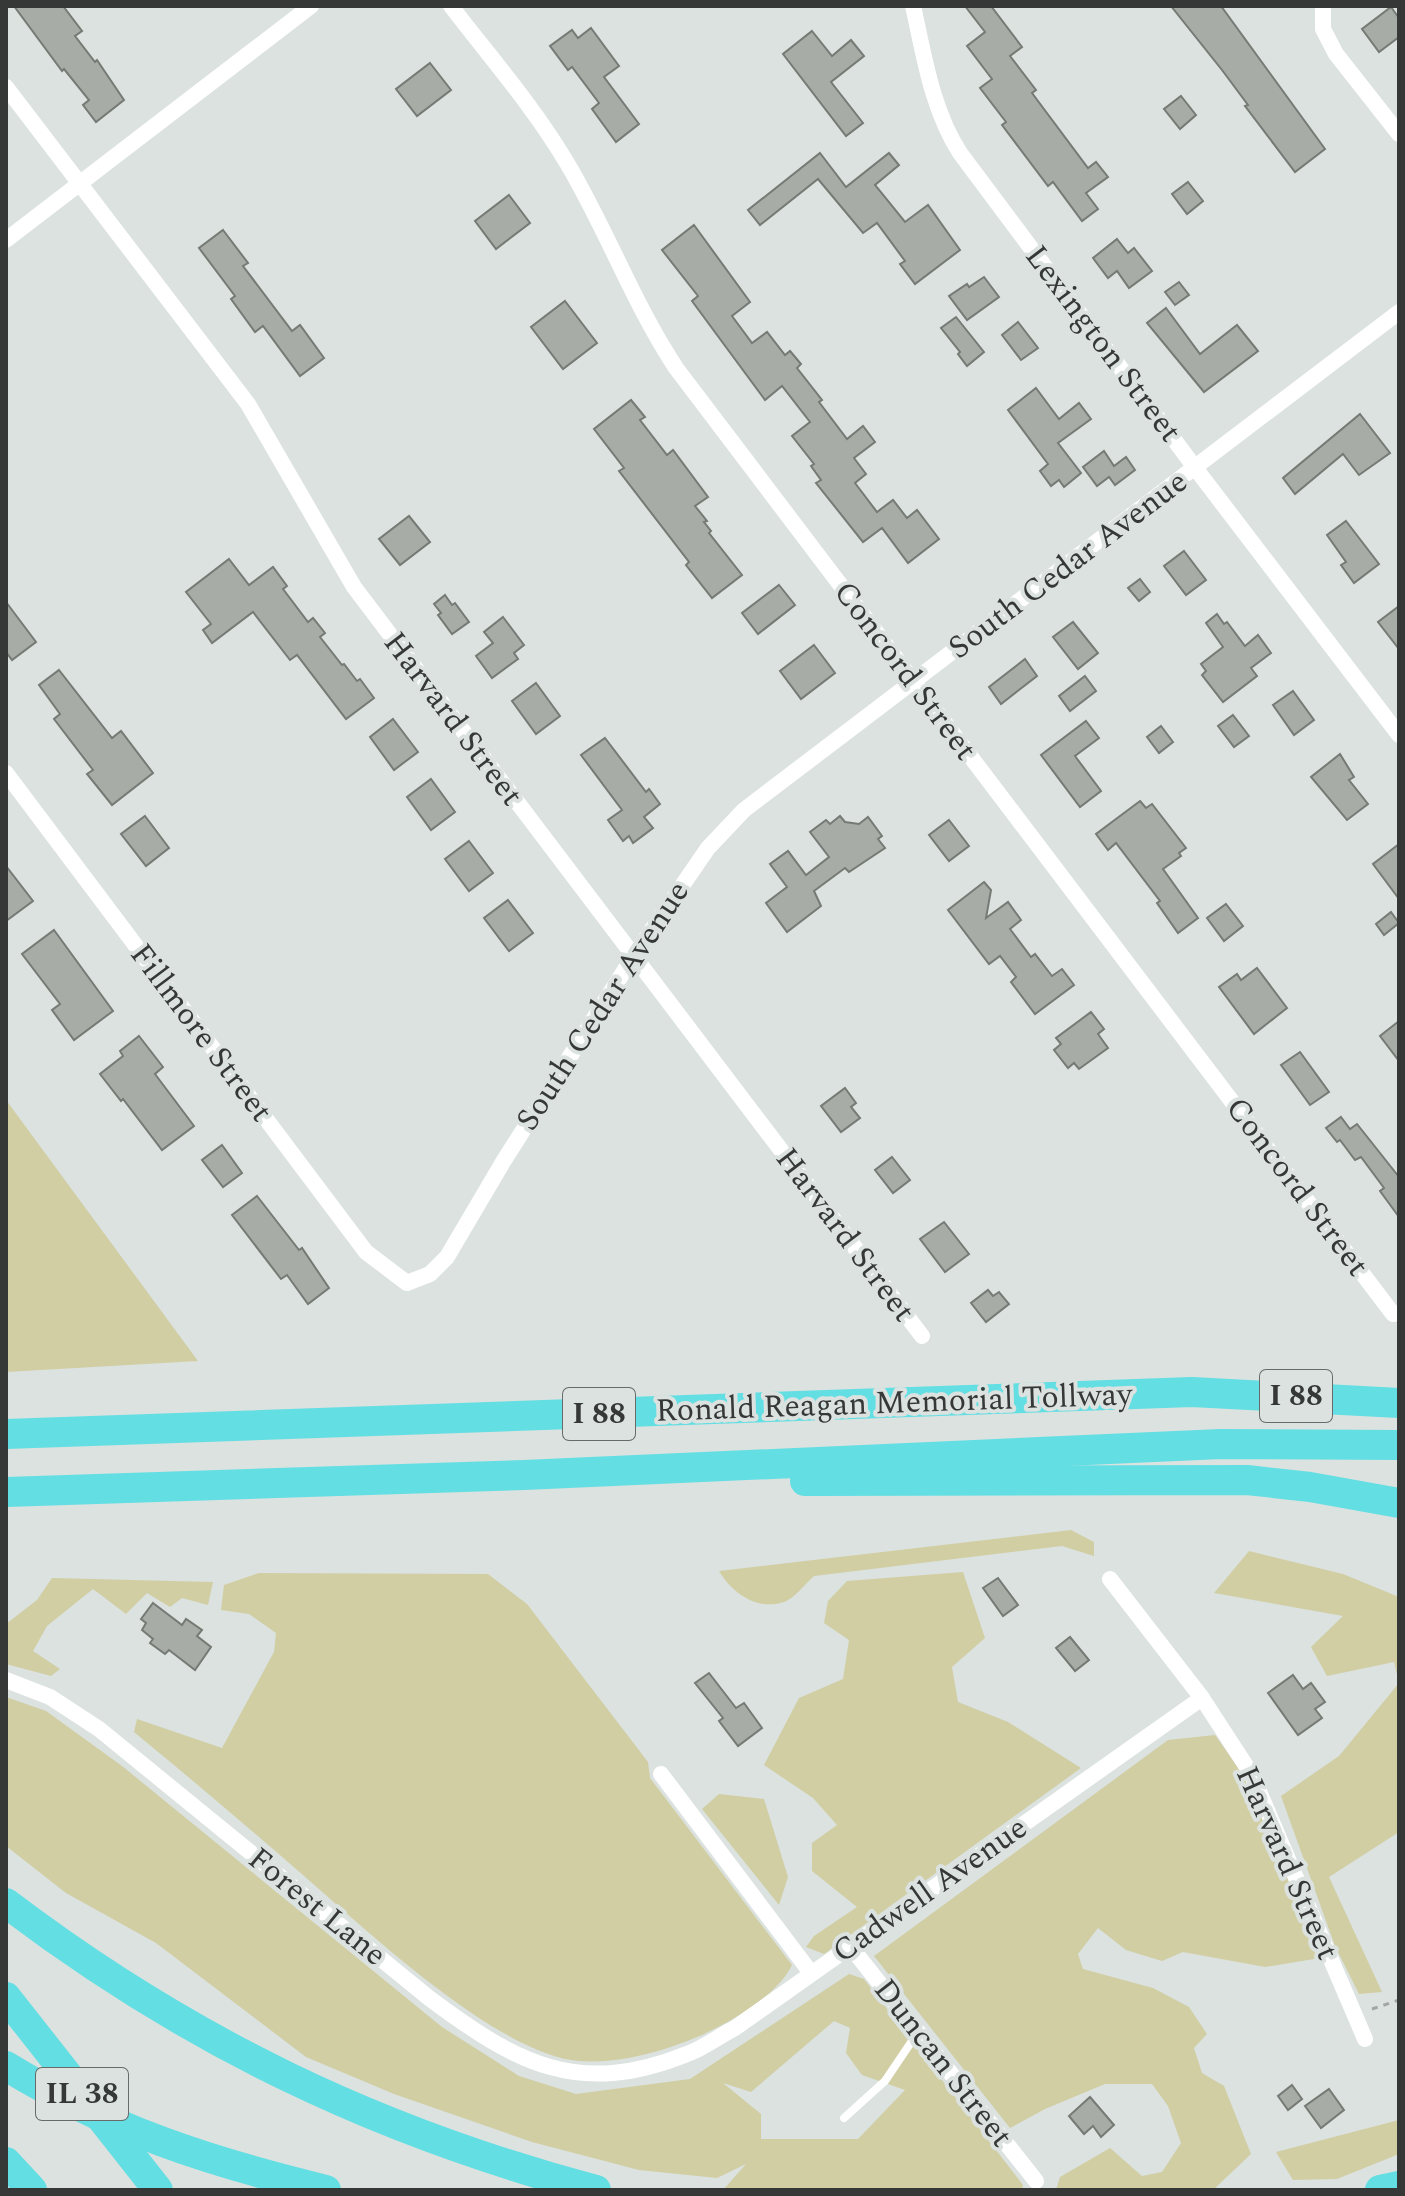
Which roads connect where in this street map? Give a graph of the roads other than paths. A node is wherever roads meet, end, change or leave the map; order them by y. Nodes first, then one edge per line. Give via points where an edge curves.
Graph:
1 (311, 6) edge
2 (451, 6) edge
3 (913, 6) edge
4 (1323, 6) edge
5 (6, 87) edge
6 (1399, 134) edge
7 (79, 182) junction
8 (6, 240) edge
9 (1399, 312) edge
10 (1196, 469) junction
11 (913, 682) junction
12 (1399, 735) edge
13 (6, 773) edge
14 (633, 957) junction
15 (407, 1283) joint
16 (1393, 1314) dead end
17 (922, 1336) dead end
18 (1399, 1383) edge
19 (1192, 1392) junction
20 (1399, 1403) edge
21 (6, 1434) edge
22 (1399, 1445) edge
23 (524, 1475) junction
24 (6, 1492) edge
25 (1399, 1503) edge
26 (1110, 1579) dead end
27 (6, 1680) edge
28 (1202, 1698) junction
29 (661, 1774) dead end
30 (6, 1903) edge
31 (850, 1946) junction
32 (811, 1973) junction
33 (6, 1997) edge
34 (918, 2032) junction
35 (1365, 2039) dead end
36 (6, 2066) edge
37 (650, 2067) joint
38 (844, 2118) dead end
39 (6, 2162) edge
40 (1036, 2181) dead end
41 (1399, 2186) edge
42 (32, 2190) edge
43 (158, 2190) edge
44 (326, 2190) edge
45 (596, 2190) edge
46 (1380, 2190) edge

1 - 7 street
2 - 11 street, Concord Street via 566,161 676,368
3 - 10 street, Lexington Street via 951,140
4 - 6 street via 1323,29 1336,54
5 - 7 street, Harvard Street
7 - 8 street
7 - 14 street, Harvard Street via 248,404 354,587
9 - 10 street, South Cedar Avenue
10 - 11 street, South Cedar Avenue
10 - 12 street, Lexington Street
11 - 14 street, South Cedar Avenue via 744,810 708,848
11 - 16 street, Concord Street
13 - 15 street, Fillmore Street via 366,1252
14 - 15 street, South Cedar Avenue via 447,1257 430,1274
14 - 17 street, Harvard Street
18 - 19 highway
19 - 20 highway, Ronald Reagan Memorial Tollway / I 88
19 - 21 highway, Ronald Reagan Memorial Tollway / I 88
22 - 23 highway, Ronald Reagan Memorial Tollway / I 88 via 1221,1444
23 - 24 highway, Ronald Reagan Memorial Tollway / I 88
23 - 25 highway via 860,1482 1247,1480
26 - 28 street, Harvard Street
27 - 37 street, Forest Lane via 50,1697 99,1729 475,2032 551,2069 590,2075
28 - 31 street, Cadwell Avenue
28 - 35 street, Harvard Street via 1252,1775
29 - 32 street
30 - 45 highway via 134,1993 330,2098 413,2133
31 - 32 street, Cadwell Avenue
31 - 34 street, Duncan Street
32 - 37 street, Cadwell Avenue via 735,2028 689,2054
33 - 43 highway, IL 38
34 - 38 lane via 885,2081
34 - 40 street, Duncan Street
36 - 44 highway via 139,2135
39 - 42 highway
41 - 46 highway

